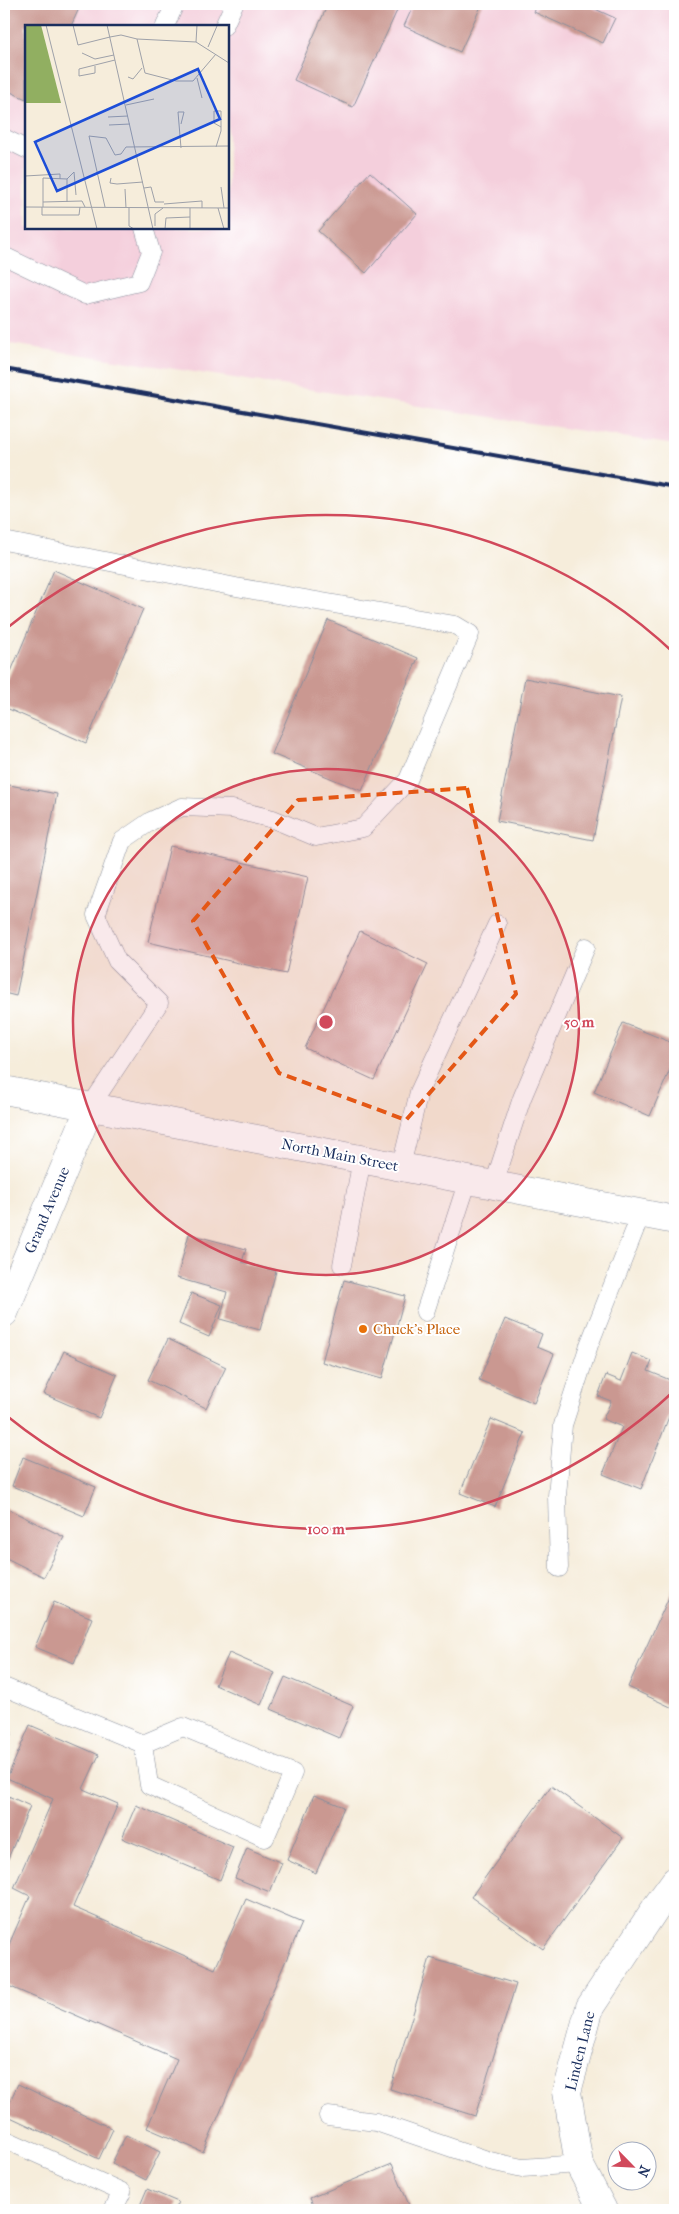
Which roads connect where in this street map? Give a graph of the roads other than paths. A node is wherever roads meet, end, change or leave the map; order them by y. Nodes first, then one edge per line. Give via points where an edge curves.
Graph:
1 (175, 4) edge
2 (234, 4) edge
3 (165, 25) edge
4 (224, 25) edge
5 (4, 138) edge
6 (25, 148) edge
7 (144, 229) edge
8 (4, 256) edge
9 (4, 541) edge
10 (497, 924) dead end
11 (586, 947) dead end
12 (4, 1090) edge
13 (90, 1107) junction
14 (362, 1159) junction
15 (401, 1166) junction
16 (468, 1180) junction
17 (494, 1184) junction
18 (641, 1214) junction
19 (675, 1220) edge
20 (342, 1265) dead end
21 (425, 1312) dead end
22 (4, 1313) edge
23 (559, 1568) dead end
24 (4, 1687) edge
25 (143, 1744) junction
26 (675, 1881) edge
27 (328, 2116) dead end
28 (4, 2139) edge
29 (579, 2164) junction
30 (113, 2210) edge
31 (603, 2210) edge

1 - 3 lane
2 - 4 lane
5 - 6 lane
7 - 8 lane via 151,252 139,282 85,295
9 - 13 lane via 236,587 455,625 470,634 408,780 363,828 316,837 274,819 232,809 182,806 151,821 122,841 96,915 117,961 160,1003
10 - 15 lane via 419,1092
11 - 17 lane via 522,1098
12 - 13 main road, North Main Street
13 - 14 main road, North Main Street
13 - 22 main road, Grand Avenue
14 - 15 main road, North Main Street
14 - 20 lane
15 - 16 main road, North Main Street
16 - 17 main road, North Main Street
16 - 21 lane
17 - 18 main road, North Main Street
18 - 19 main road, North Main Street
18 - 23 lane via 563,1425 557,1496
24 - 25 lane
25 - 25 lane via 183,1727 293,1773 265,1838 149,1785
26 - 29 main road, Linden Lane via 590,2007 567,2092
27 - 29 lane via 376,2122 490,2161 522,2168
28 - 30 lane via 122,2192
29 - 31 main road, Linden Lane

